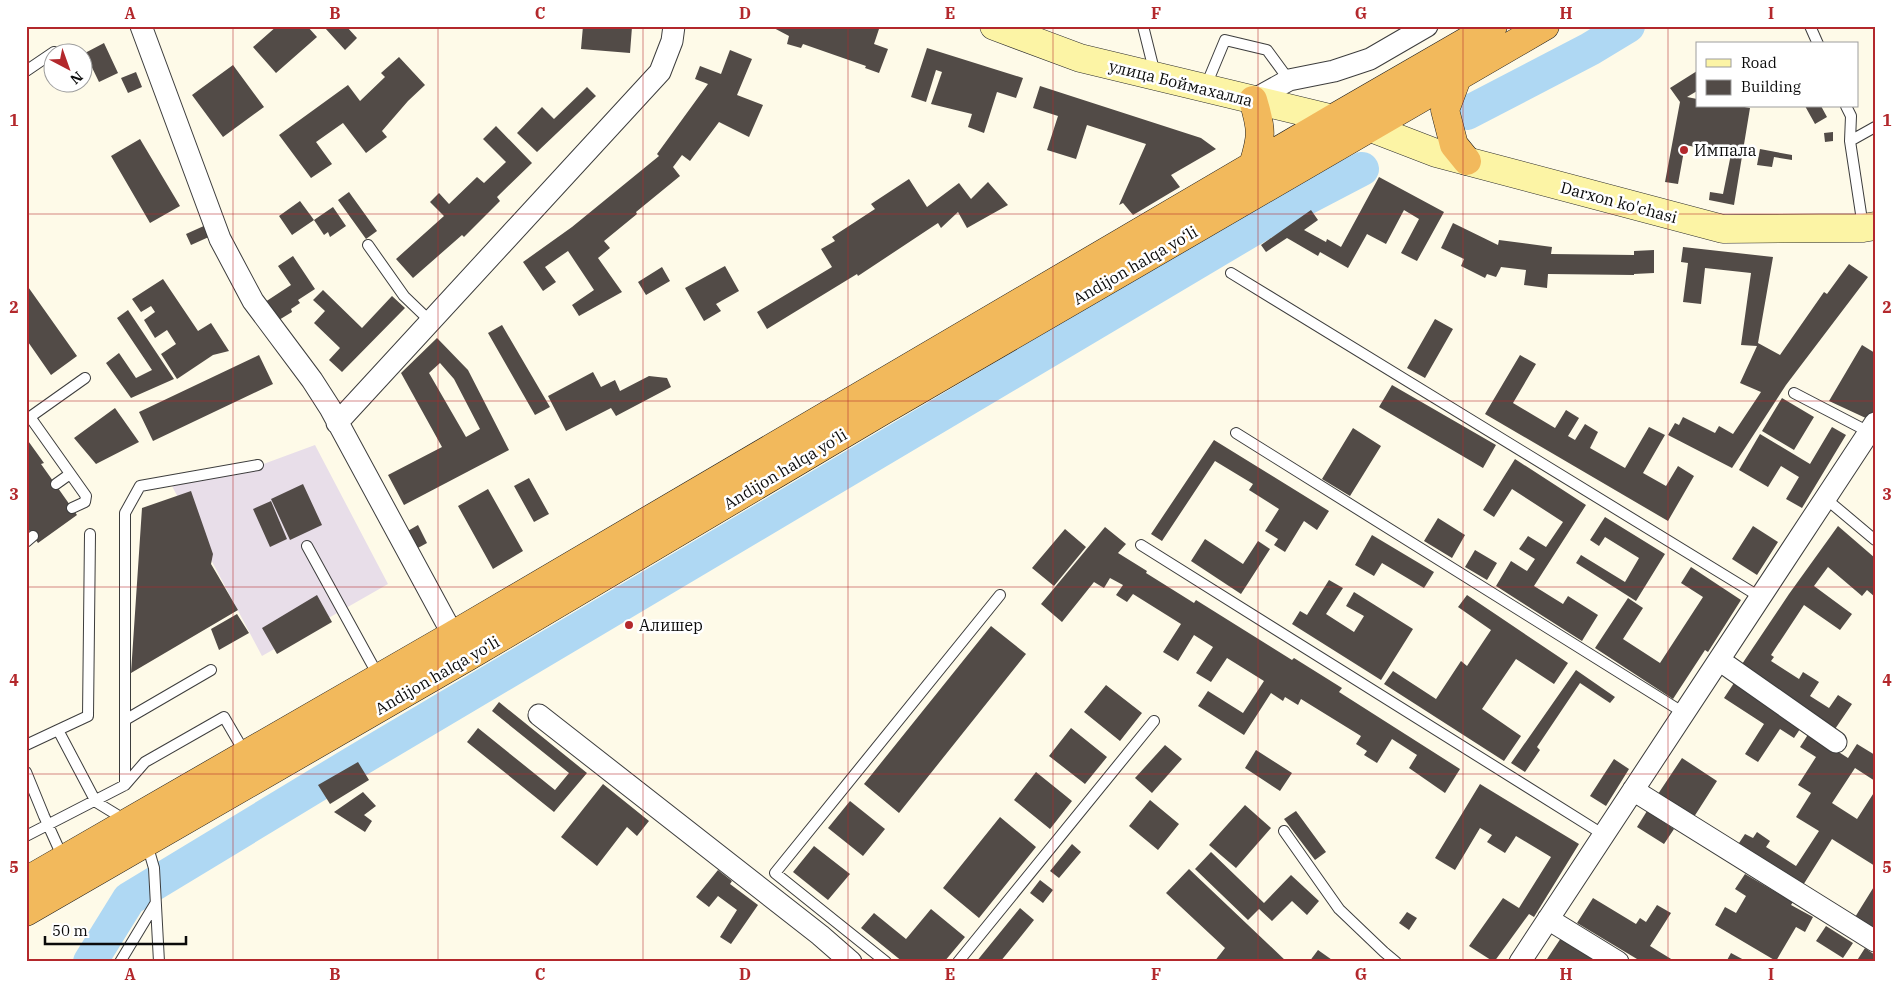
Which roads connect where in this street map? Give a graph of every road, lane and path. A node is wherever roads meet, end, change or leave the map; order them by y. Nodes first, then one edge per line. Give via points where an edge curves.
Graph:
1 (141, 26) edge
2 (674, 26) edge
3 (994, 26) edge
4 (1143, 26) edge
5 (1427, 26) edge
6 (1492, 26) edge
7 (1545, 26) edge
8 (1810, 26) edge
9 (1817, 42) edge
10 (42, 61) edge
11 (26, 72) edge
12 (1156, 77) junction
13 (1457, 78) junction
14 (1289, 80) junction
15 (1204, 89) junction
16 (1253, 100) junction
17 (1847, 108) edge
18 (1332, 119) junction
19 (1875, 127) edge
20 (1371, 128) junction
21 (1850, 141) junction
22 (1467, 161) junction
23 (1253, 165) junction
24 (1869, 227) edge
25 (368, 245) dead end
26 (1231, 273) dead end
27 (430, 321) junction
28 (85, 378) dead end
29 (1794, 393) dead end
30 (337, 423) junction
31 (1872, 428) edge
32 (1236, 433) dead end
33 (258, 465) dead end
34 (70, 474) junction
35 (56, 484) dead end
36 (1825, 498) junction
37 (72, 508) dead end
38 (90, 534) dead end
39 (1875, 540) edge
40 (1141, 545) dead end
41 (308, 546) dead end
42 (1000, 595) dead end
43 (1760, 598) junction
44 (453, 635) junction
45 (1719, 660) junction
46 (211, 670) dead end
47 (379, 678) junction
48 (1684, 713) junction
49 (538, 715) dead end
50 (125, 720) junction
51 (1154, 721) dead end
52 (58, 730) junction
53 (1836, 742) dead end
54 (26, 745) edge
55 (246, 756) junction
56 (26, 772) edge
57 (125, 785) junction
58 (1633, 790) junction
59 (96, 802) junction
60 (48, 826) junction
61 (1284, 831) dead end
62 (138, 832) junction
63 (1604, 835) junction
64 (26, 836) edge
65 (64, 860) junction
66 (26, 881) edge
67 (156, 898) junction
68 (26, 912) edge
69 (1548, 919) junction
70 (1875, 941) edge
71 (120, 962) edge
72 (159, 962) edge
73 (851, 962) edge
74 (886, 962) edge
75 (958, 962) edge
76 (1396, 962) edge
77 (1520, 962) edge
78 (1618, 962) edge

1 - 30 street via 220,239 253,301 312,380
2 - 27 street via 660,72
3 - 12 main road, улица Боймахалла via 1080,58
4 - 12 lane
5 - 14 street via 1370,59 1334,71
6 - 18 highway, Andijon halqa yo‘li
7 - 13 highway, Andijon halqa yo‘li
8 - 9 lane
10 - 11 lane
12 - 15 main road, улица Боймахалла
13 - 20 highway, Andijon halqa yo‘li
13 - 22 highway via 1445,110 1454,145
14 - 15 lane via 1267,50 1226,40
14 - 16 street
15 - 16 main road, улица Боймахалла
16 - 18 main road, улица Боймахалла
16 - 23 highway via 1260,121 1261,139
17 - 21 lane via 1851,116
18 - 20 main road, улица Боймахалла
18 - 23 highway, Andijon halqa yo‘li
19 - 21 lane
20 - 22 main road, Darxon ko'chasi via 1436,153
20 - 62 highway, Andijon halqa yo‘li via 884,410 469,656
21 - 24 lane
22 - 24 main road, Darxon ko'chasi via 1723,230
23 - 44 highway, Andijon halqa yo‘li
25 - 27 lane via 404,296
26 - 43 lane
27 - 30 street
28 - 34 lane via 30,417
29 - 31 lane
30 - 44 street
31 - 36 street
32 - 48 lane
33 - 50 lane via 140,486 125,513
34 - 35 lane
34 - 37 lane via 86,496 85,502
36 - 39 lane
36 - 43 street
38 - 52 lane via 88,716
40 - 63 lane
41 - 47 lane
42 - 74 lane via 775,873
43 - 45 street
44 - 47 highway, Andijon halqa yo‘li
45 - 48 street
45 - 53 street
46 - 50 lane
47 - 55 highway, Andijon halqa yo‘li
48 - 58 street
49 - 73 street
50 - 57 lane
51 - 75 lane
52 - 54 lane
52 - 59 lane
55 - 57 lane via 224,717 145,762
55 - 62 highway, Andijon halqa yo‘li
56 - 60 lane
57 - 59 lane
58 - 63 street
58 - 70 street
59 - 60 lane
59 - 62 lane
60 - 64 lane
60 - 65 lane
61 - 76 lane via 1339,908
62 - 65 highway, Andijon halqa yo‘li
62 - 67 lane via 154,868
62 - 68 highway, Andijon halqa yo‘li
63 - 69 street
65 - 66 highway, Andijon halqa yo‘li
67 - 71 lane
67 - 72 lane
69 - 77 street
69 - 78 street

